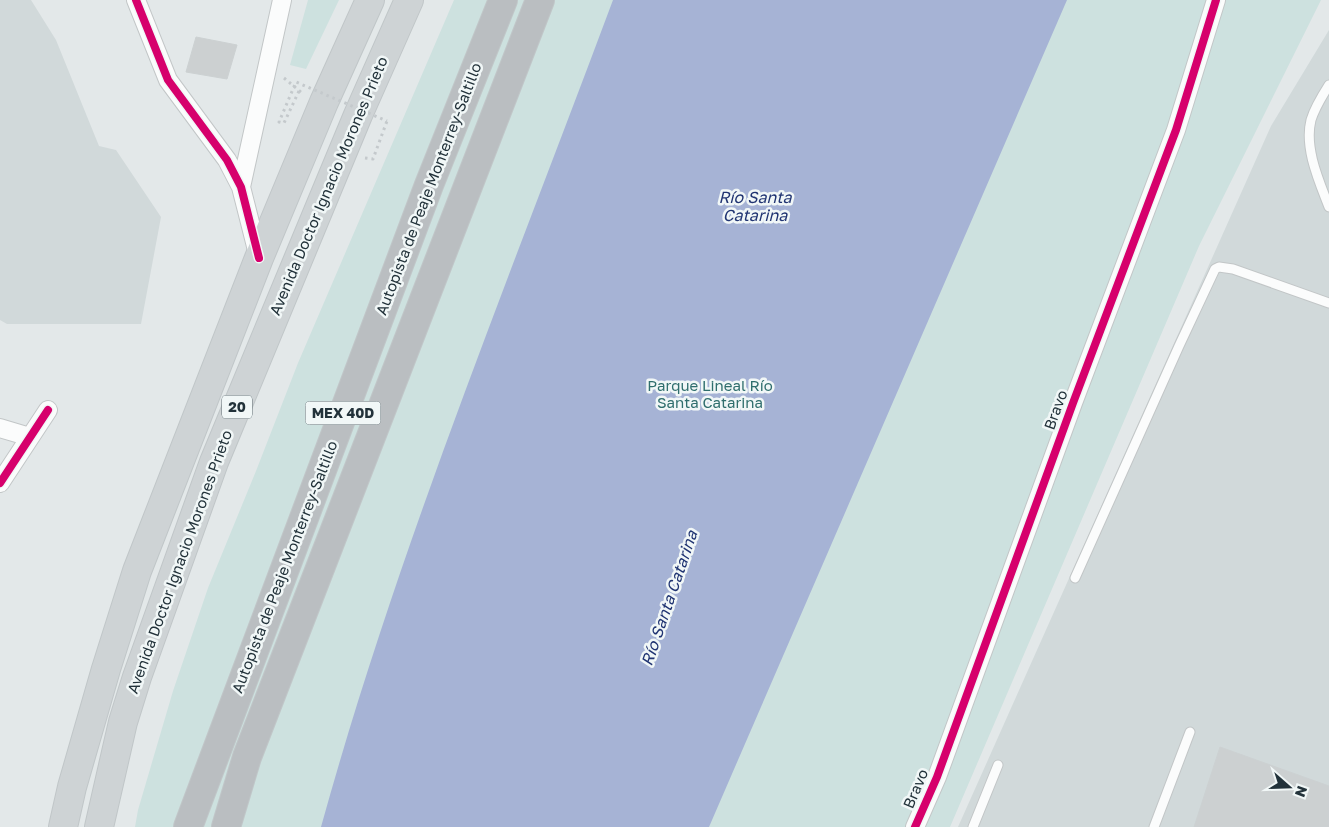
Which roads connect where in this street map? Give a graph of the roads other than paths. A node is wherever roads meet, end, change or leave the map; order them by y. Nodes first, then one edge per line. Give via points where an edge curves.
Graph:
1 (136, 0) edge
2 (282, 0) edge
3 (370, 0) edge
4 (409, 0) edge
5 (503, 0) edge
6 (540, 0) edge
7 (1216, 0) edge
8 (1329, 85) edge
9 (241, 186) junction
10 (1329, 207) edge
11 (259, 258) junction
12 (1329, 303) edge
13 (48, 410) dead end
14 (0, 428) edge
15 (30, 437) junction
16 (0, 483) edge
17 (1075, 578) dead end
18 (1190, 732) dead end
19 (998, 765) dead end
20 (63, 827) edge
21 (99, 827) edge
22 (188, 827) edge
23 (226, 827) edge
24 (915, 827) edge
25 (973, 827) edge
26 (1154, 827) edge

1 - 9 street via 168,80 227,160
2 - 9 street
3 - 11 main road, 20
4 - 21 main road, Avenida Doctor Ignacio Morones Prieto / 20 via 214,462 137,677 123,722
5 - 22 highway, Autopista de Peaje Monterrey-Saltillo / MEX 40D via 426,194
6 - 23 highway, MEX 40D via 247,757
7 - 24 street, Bravo via 1176,130 937,777
8 - 10 lane via 1316,106 1309,134 1318,177
9 - 11 street
11 - 20 main road, 20 via 137,571 106,669
12 - 17 lane via 1233,269 1215,269
13 - 15 street
14 - 15 street
15 - 16 street
18 - 26 lane
19 - 25 lane

